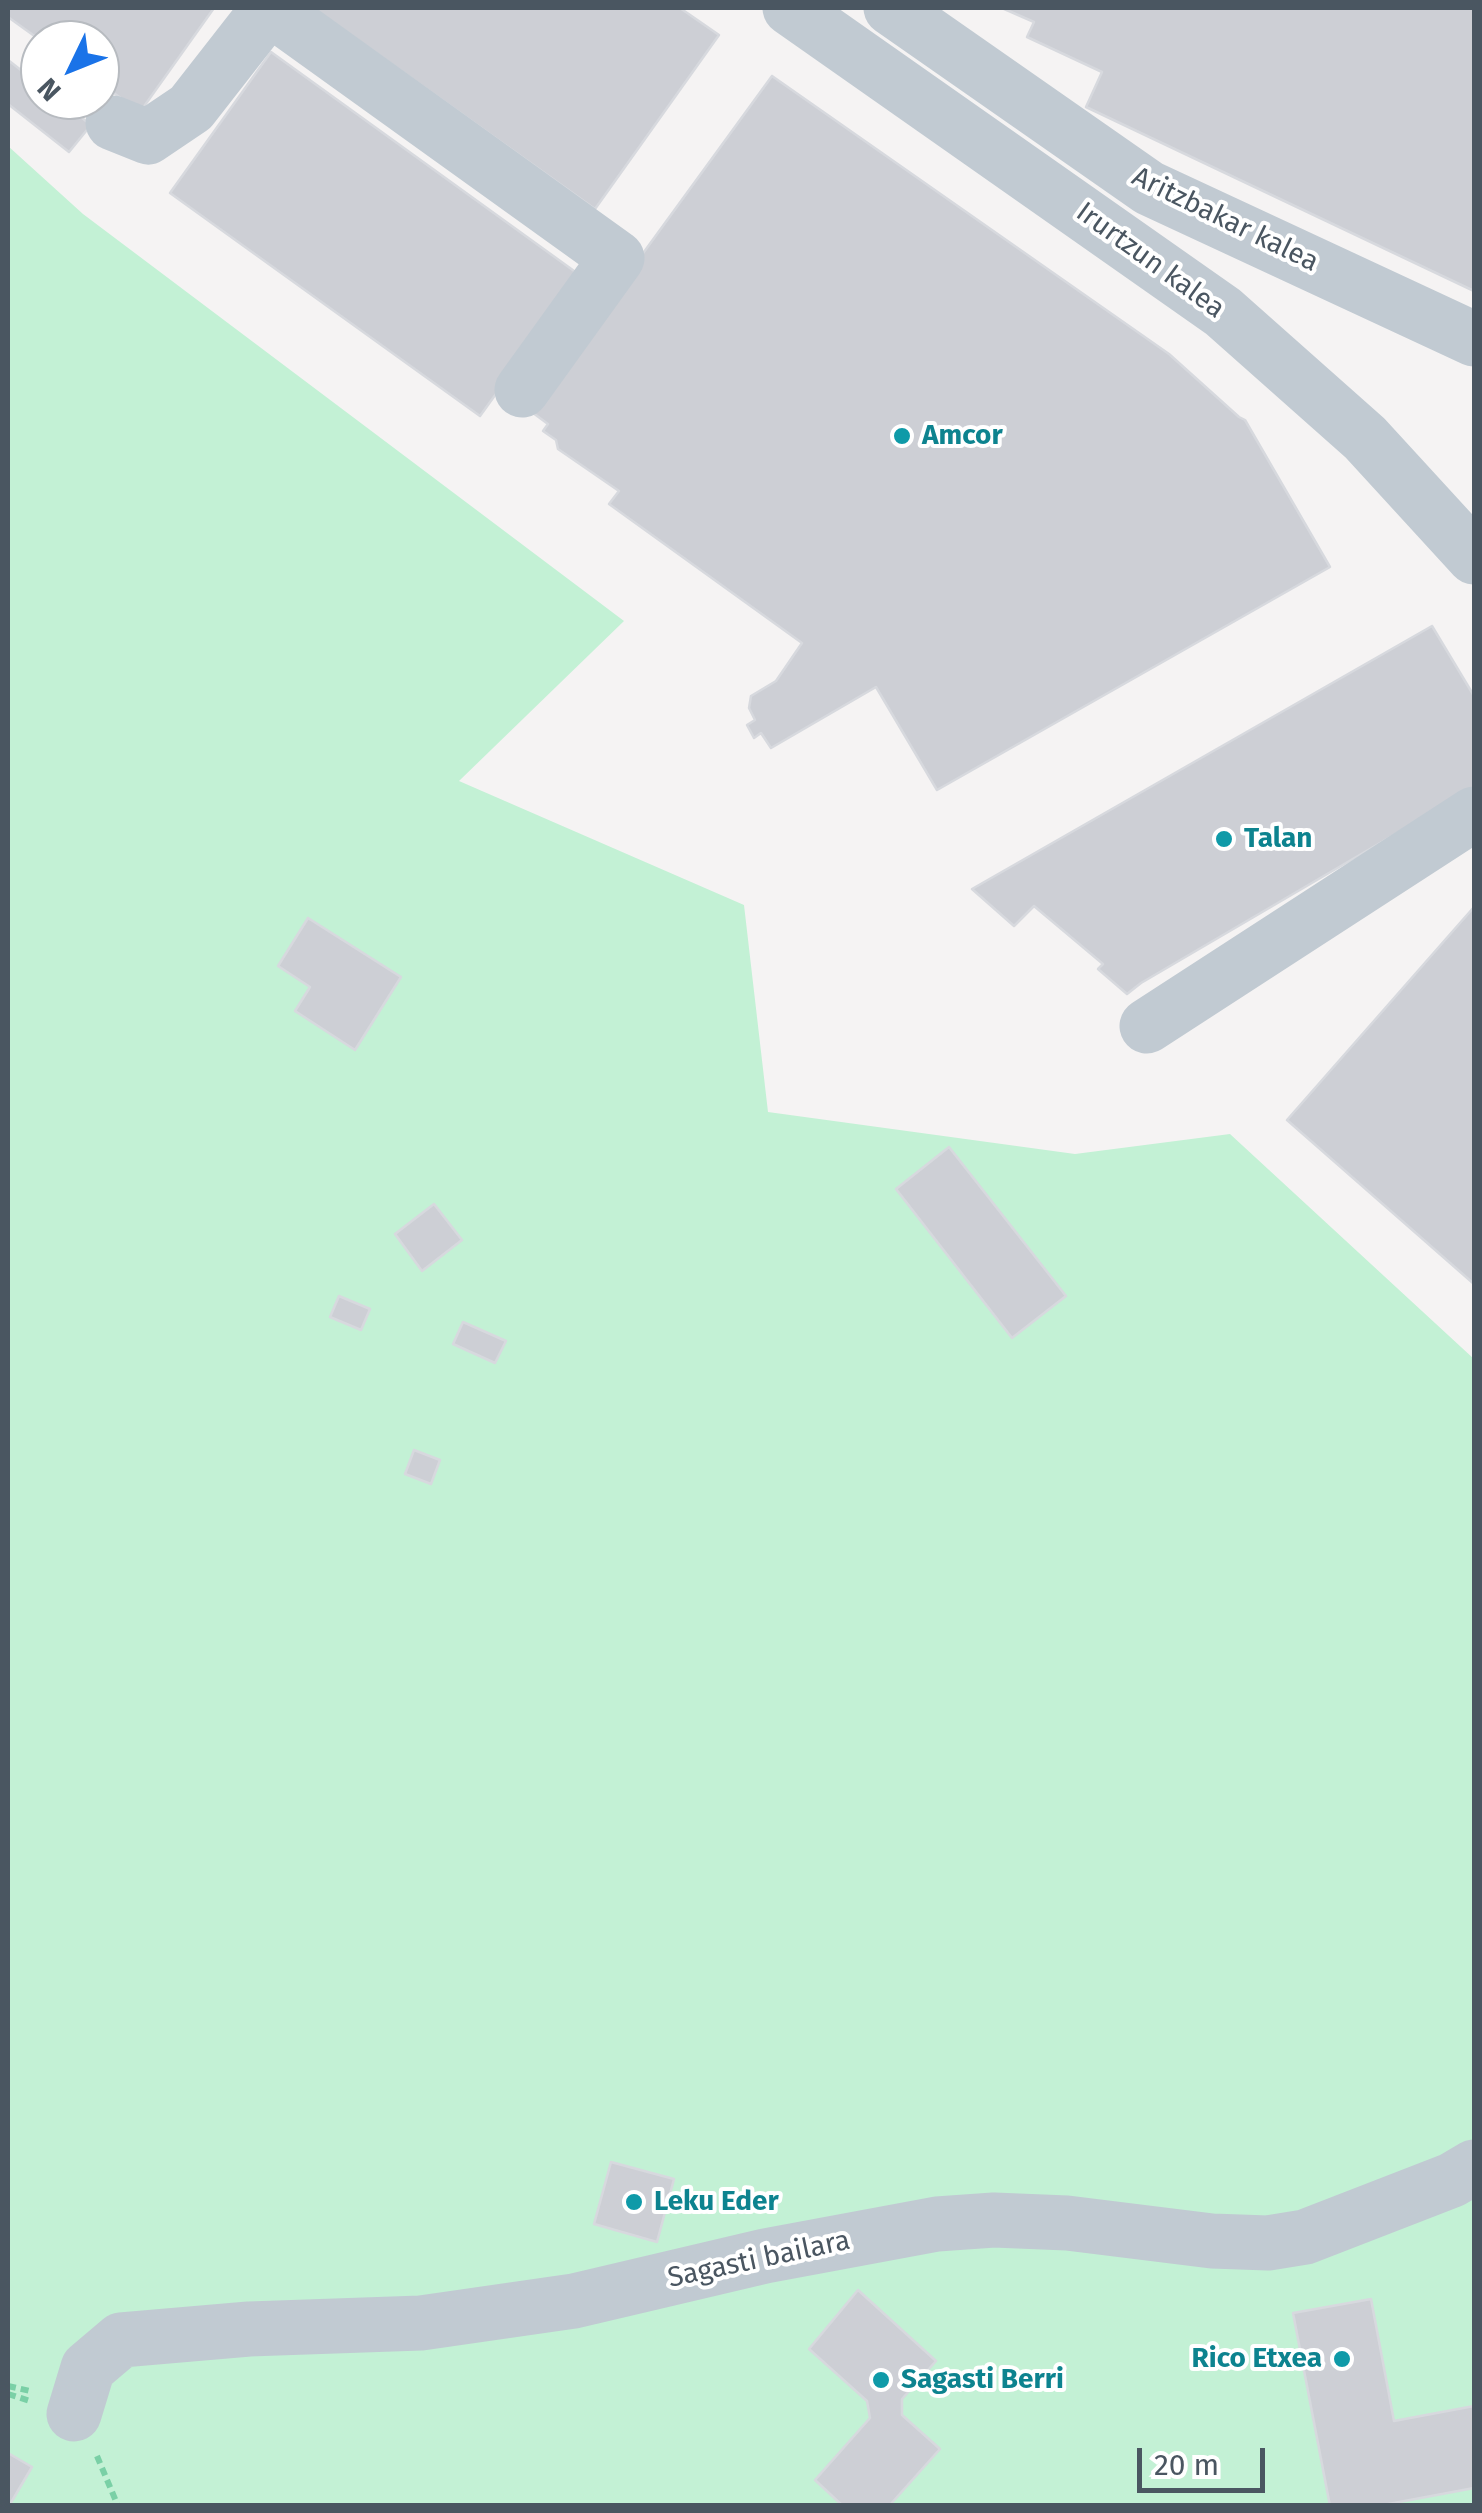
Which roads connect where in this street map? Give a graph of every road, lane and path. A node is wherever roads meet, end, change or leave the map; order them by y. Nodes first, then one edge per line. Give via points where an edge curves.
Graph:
1 (269, 8) edge
2 (790, 8) edge
3 (891, 8) edge
4 (113, 123) dead end
5 (1474, 339) edge
6 (522, 390) dead end
7 (1474, 557) edge
8 (1474, 814) edge
9 (1148, 1026) dead end
10 (1474, 2166) edge
11 (74, 2414) dead end

1 - 4 street via 191,108 148,137
1 - 6 street via 617,258
2 - 7 street, Irurtzun kalea via 1223,312 1365,438
3 - 5 street, Aritzbakar kalea via 1150,188
8 - 9 street
10 - 11 street, Sagasti bailara via 1305,2237 1268,2243 1067,2223 937,2224 574,2301 421,2322 121,2340 88,2368

